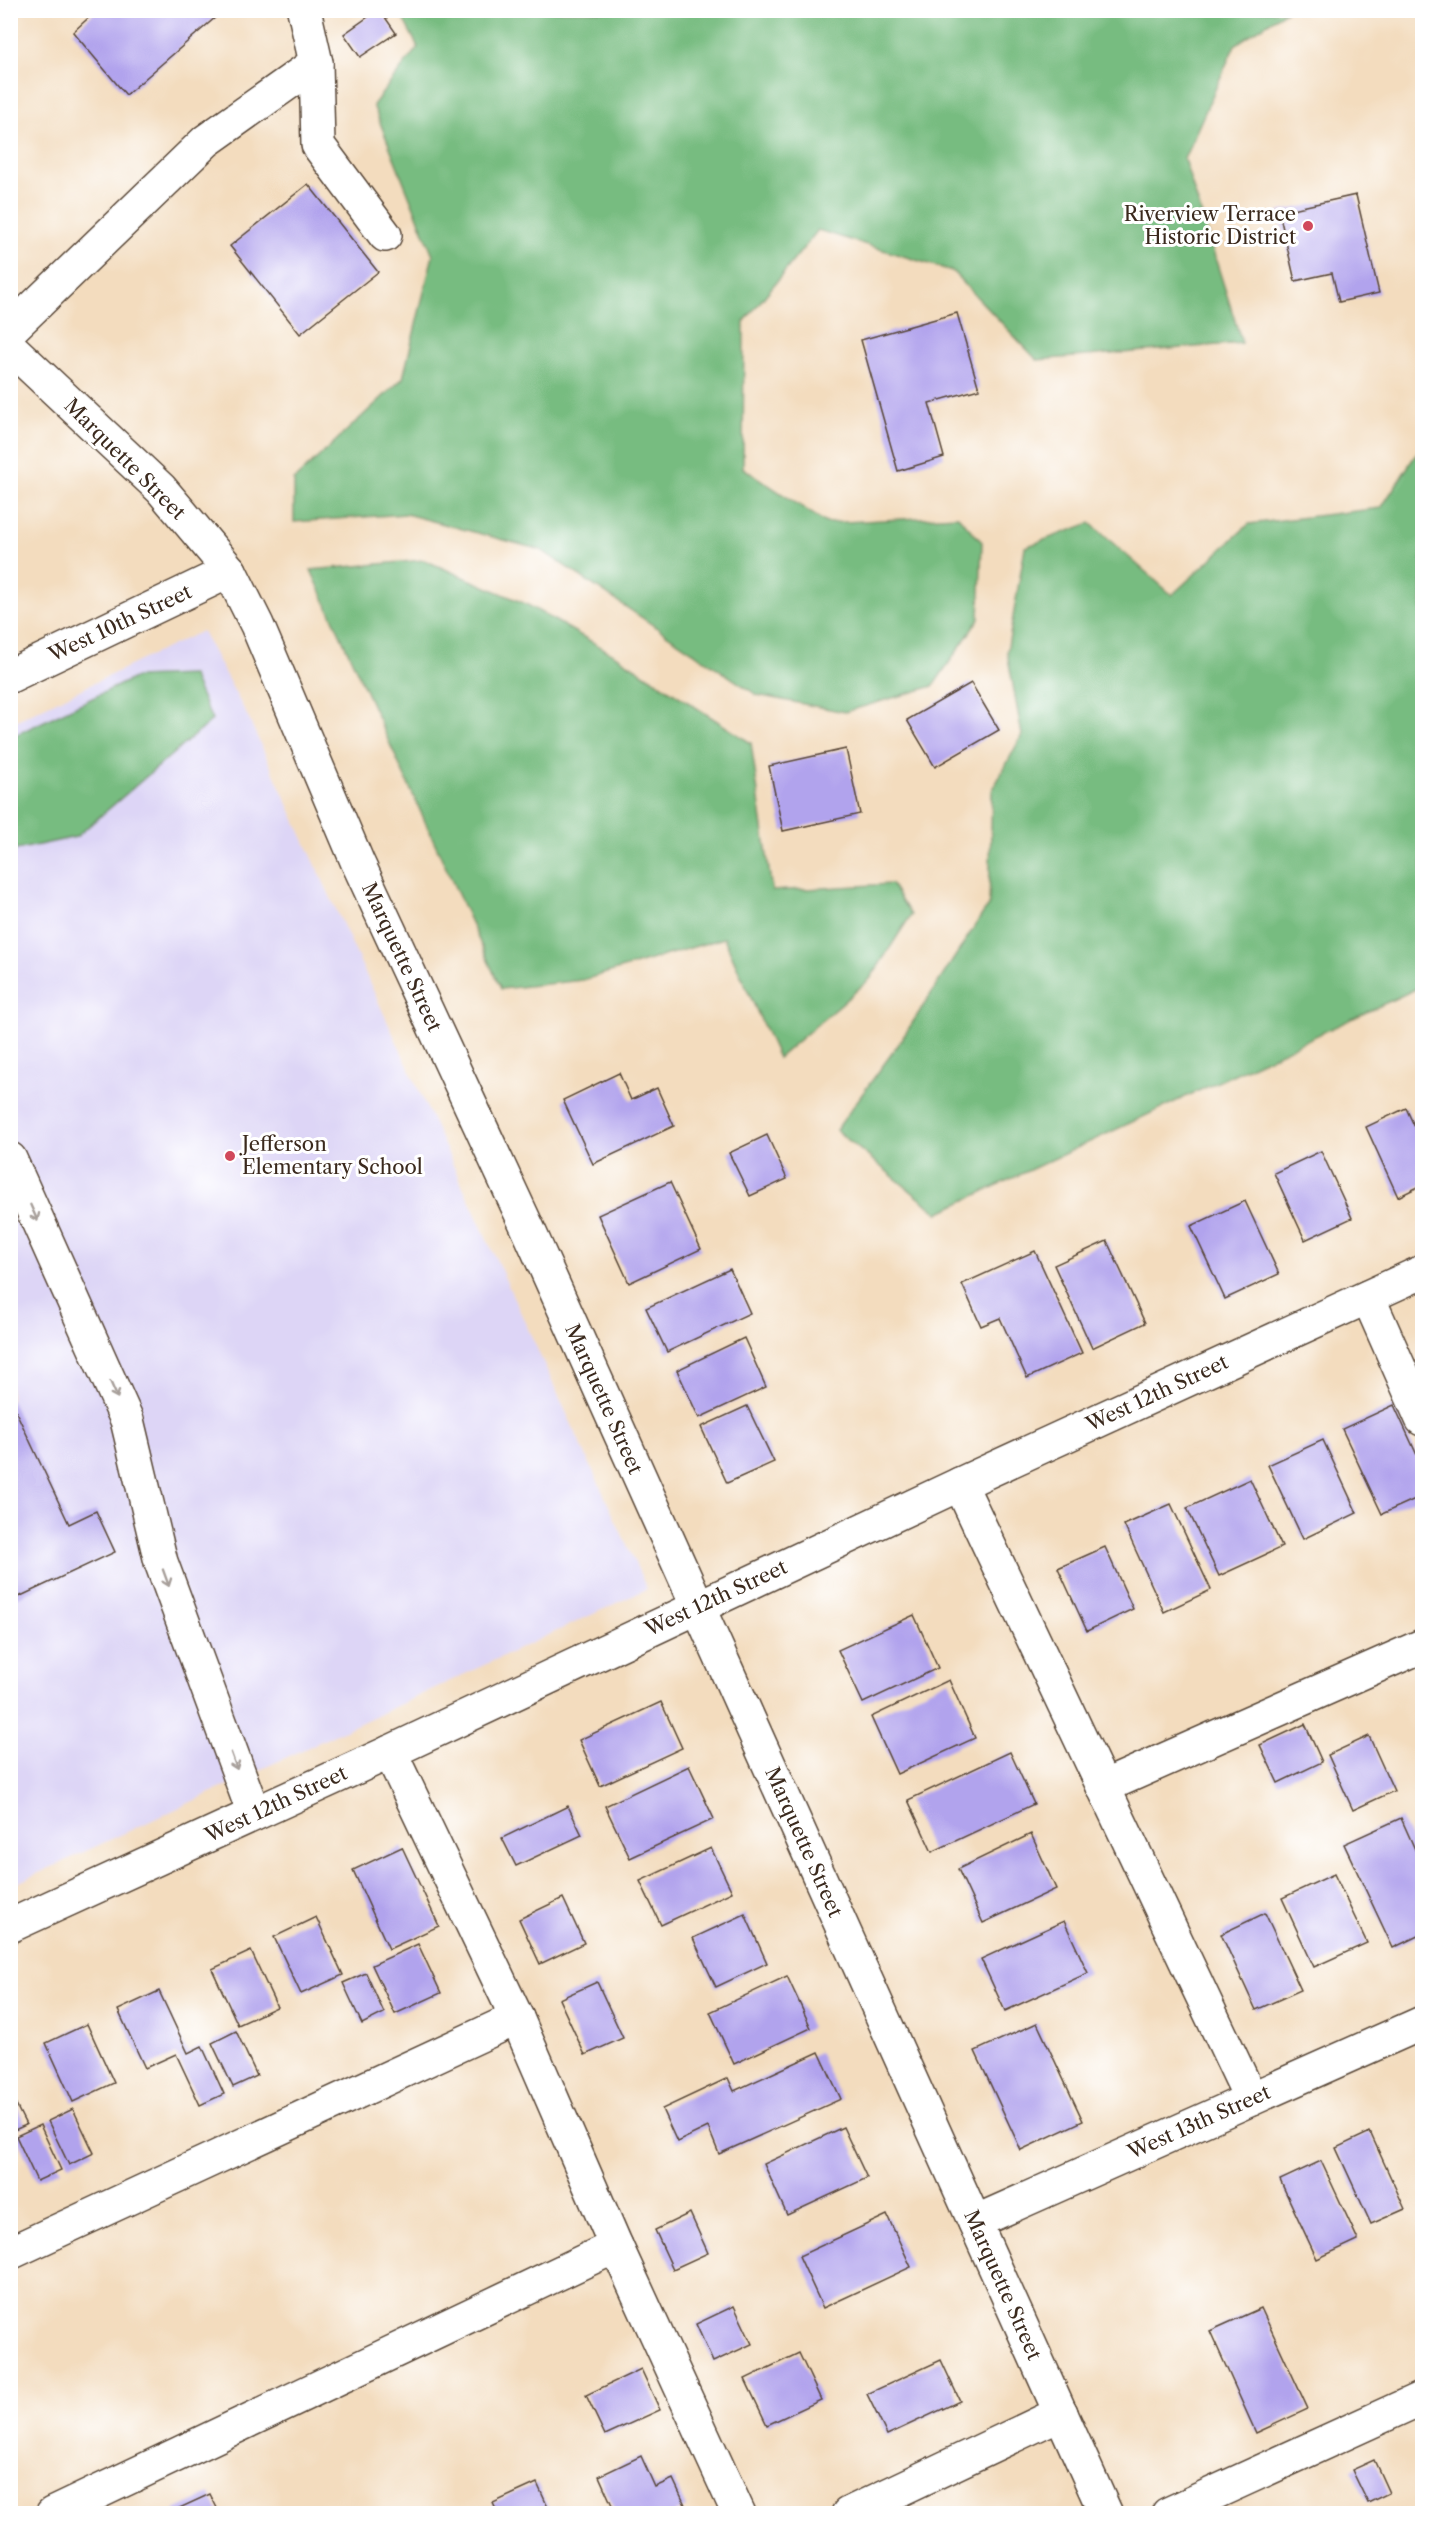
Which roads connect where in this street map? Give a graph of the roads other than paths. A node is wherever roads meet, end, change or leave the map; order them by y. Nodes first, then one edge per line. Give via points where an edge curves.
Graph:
1 (304, 10) edge
2 (316, 63) junction
3 (385, 235) dead end
4 (10, 330) edge
5 (10, 347) edge
6 (230, 571) junction
7 (10, 676) edge
8 (10, 1159) edge
9 (1422, 1272) edge
10 (1368, 1297) junction
11 (1422, 1419) edge
12 (960, 1484) junction
13 (698, 1606) junction
14 (1422, 1646) edge
15 (390, 1752) junction
16 (1103, 1787) junction
17 (254, 1814) junction
18 (10, 1926) edge
19 (517, 2018) junction
20 (1422, 2023) edge
21 (1251, 2099) junction
22 (975, 2222) junction
23 (616, 2246) junction
24 (10, 2253) edge
25 (1422, 2398) edge
26 (1061, 2414) junction
27 (52, 2514) edge
28 (739, 2514) edge
29 (848, 2514) edge
30 (1106, 2514) edge
31 (1168, 2514) edge

1 - 2 street
2 - 3 street via 318,144
2 - 4 street via 206,141
5 - 6 street, Marquette Street via 161,489
6 - 7 street, West 10th Street
6 - 13 street, Marquette Street via 258,625 357,861
8 -> 17 street via 127,1420 160,1562
9 - 10 street, West 12th Street
10 - 11 street
10 - 12 street, West 12th Street
12 - 13 street, West 12th Street
12 - 16 street
13 - 15 street, West 12th Street
13 - 22 street, Marquette Street
14 - 16 street
15 - 17 street, West 12th Street
15 - 19 street
16 - 21 street
17 - 18 street, West 12th Street
19 - 23 street
19 - 24 street
20 - 21 street, West 13th Street
21 - 22 street, West 13th Street
22 - 26 street, Marquette Street
23 - 27 street
23 - 28 street
25 - 31 street
26 - 29 street
26 - 30 street, Marquette Street

